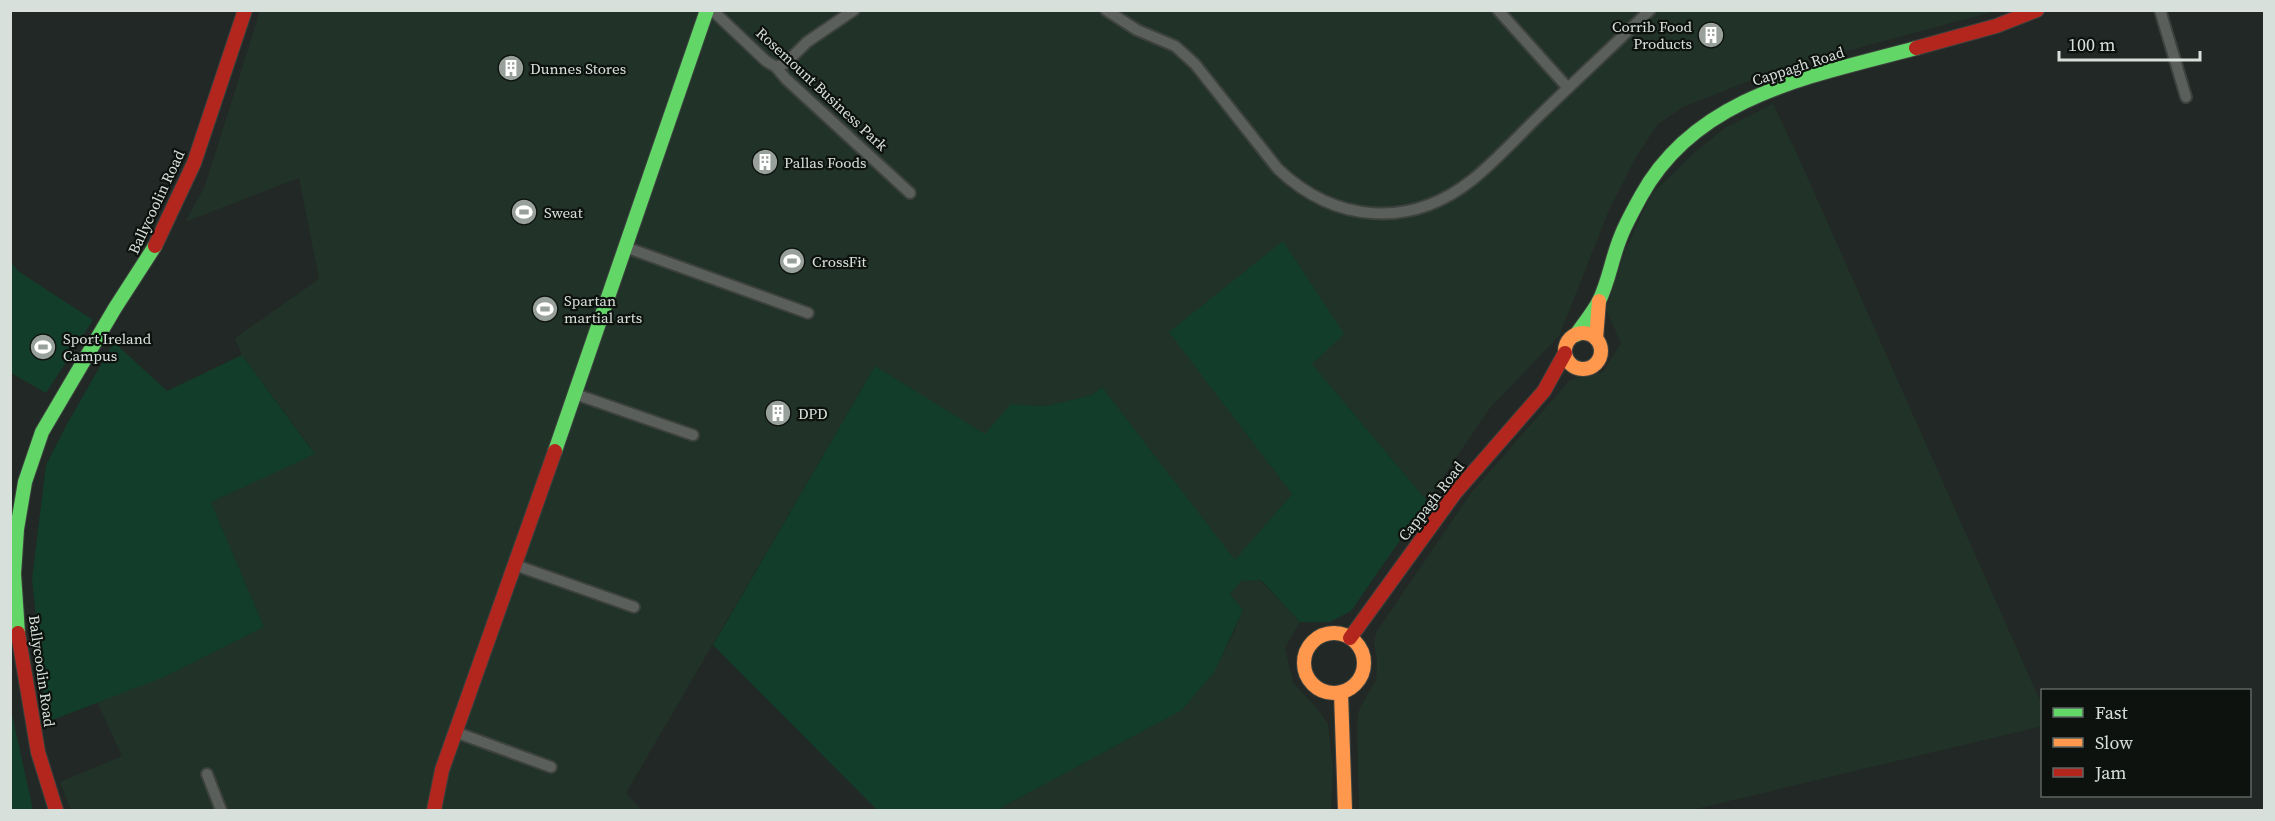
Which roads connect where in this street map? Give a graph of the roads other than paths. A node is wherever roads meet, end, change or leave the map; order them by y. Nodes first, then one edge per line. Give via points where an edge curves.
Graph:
1 (245, 10) edge
2 (707, 10) edge
3 (712, 10) edge
4 (854, 10) edge
5 (1106, 10) edge
6 (1498, 10) edge
7 (1650, 10) edge
8 (2037, 10) edge
9 (2160, 10) edge
10 (776, 67) junction
11 (1568, 88) junction
12 (2186, 97) dead end
13 (910, 193) dead end
14 (625, 247) junction
15 (1599, 301) junction
16 (808, 313) dead end
17 (1576, 335) junction
18 (1596, 339) junction
19 (1565, 353) junction
20 (1579, 368) junction
21 (1544, 391) junction
22 (575, 394) junction
23 (693, 435) dead end
24 (515, 565) junction
25 (634, 607) dead end
26 (1350, 638) junction
27 (1341, 693) junction
28 (455, 732) junction
29 (550, 767) dead end
30 (207, 774) dead end
31 (56, 810) edge
32 (221, 810) edge
33 (434, 810) edge
34 (1345, 810) edge

1 - 31 street, Ballycoolin Road via 179,198 150,257 115,308 42,432 25,482 14,573 19,642 38,752
2 - 14 street
3 - 10 street, Rosemount Business Park
4 - 10 street
5 - 11 street via 1137,30 1175,46 1189,58 1292,183 1314,197 1357,213 1414,210 1455,191 1472,180
6 - 11 street
7 - 11 street
8 - 15 street, Cappagh Road via 1996,26 1795,81 1755,95 1722,113 1689,137 1643,193 1621,235
9 - 12 street
10 - 13 street, Rosemount Business Park
14 - 16 street
14 - 22 street
15 - 17 street, Cappagh Road
15 - 18 street, Cappagh Road
17 - 18 street via 1587,334
17 - 19 street, Cappagh Road via 1568,342
18 - 20 street, Cappagh Road via 1599,359 1591,367
19 - 20 street via 1570,363
19 - 21 street, Cappagh Road
20 - 21 street, Cappagh Road
21 - 26 street, Cappagh Road via 1455,493
22 - 23 street
22 - 24 street
24 - 25 street
24 - 28 street
26 - 27 street via 1363,653 1365,664 1358,683
26 - 27 street via 1335,633 1317,638 1304,662 1310,682 1318,689
27 - 34 street
28 - 29 street
28 - 33 street
30 - 32 street

